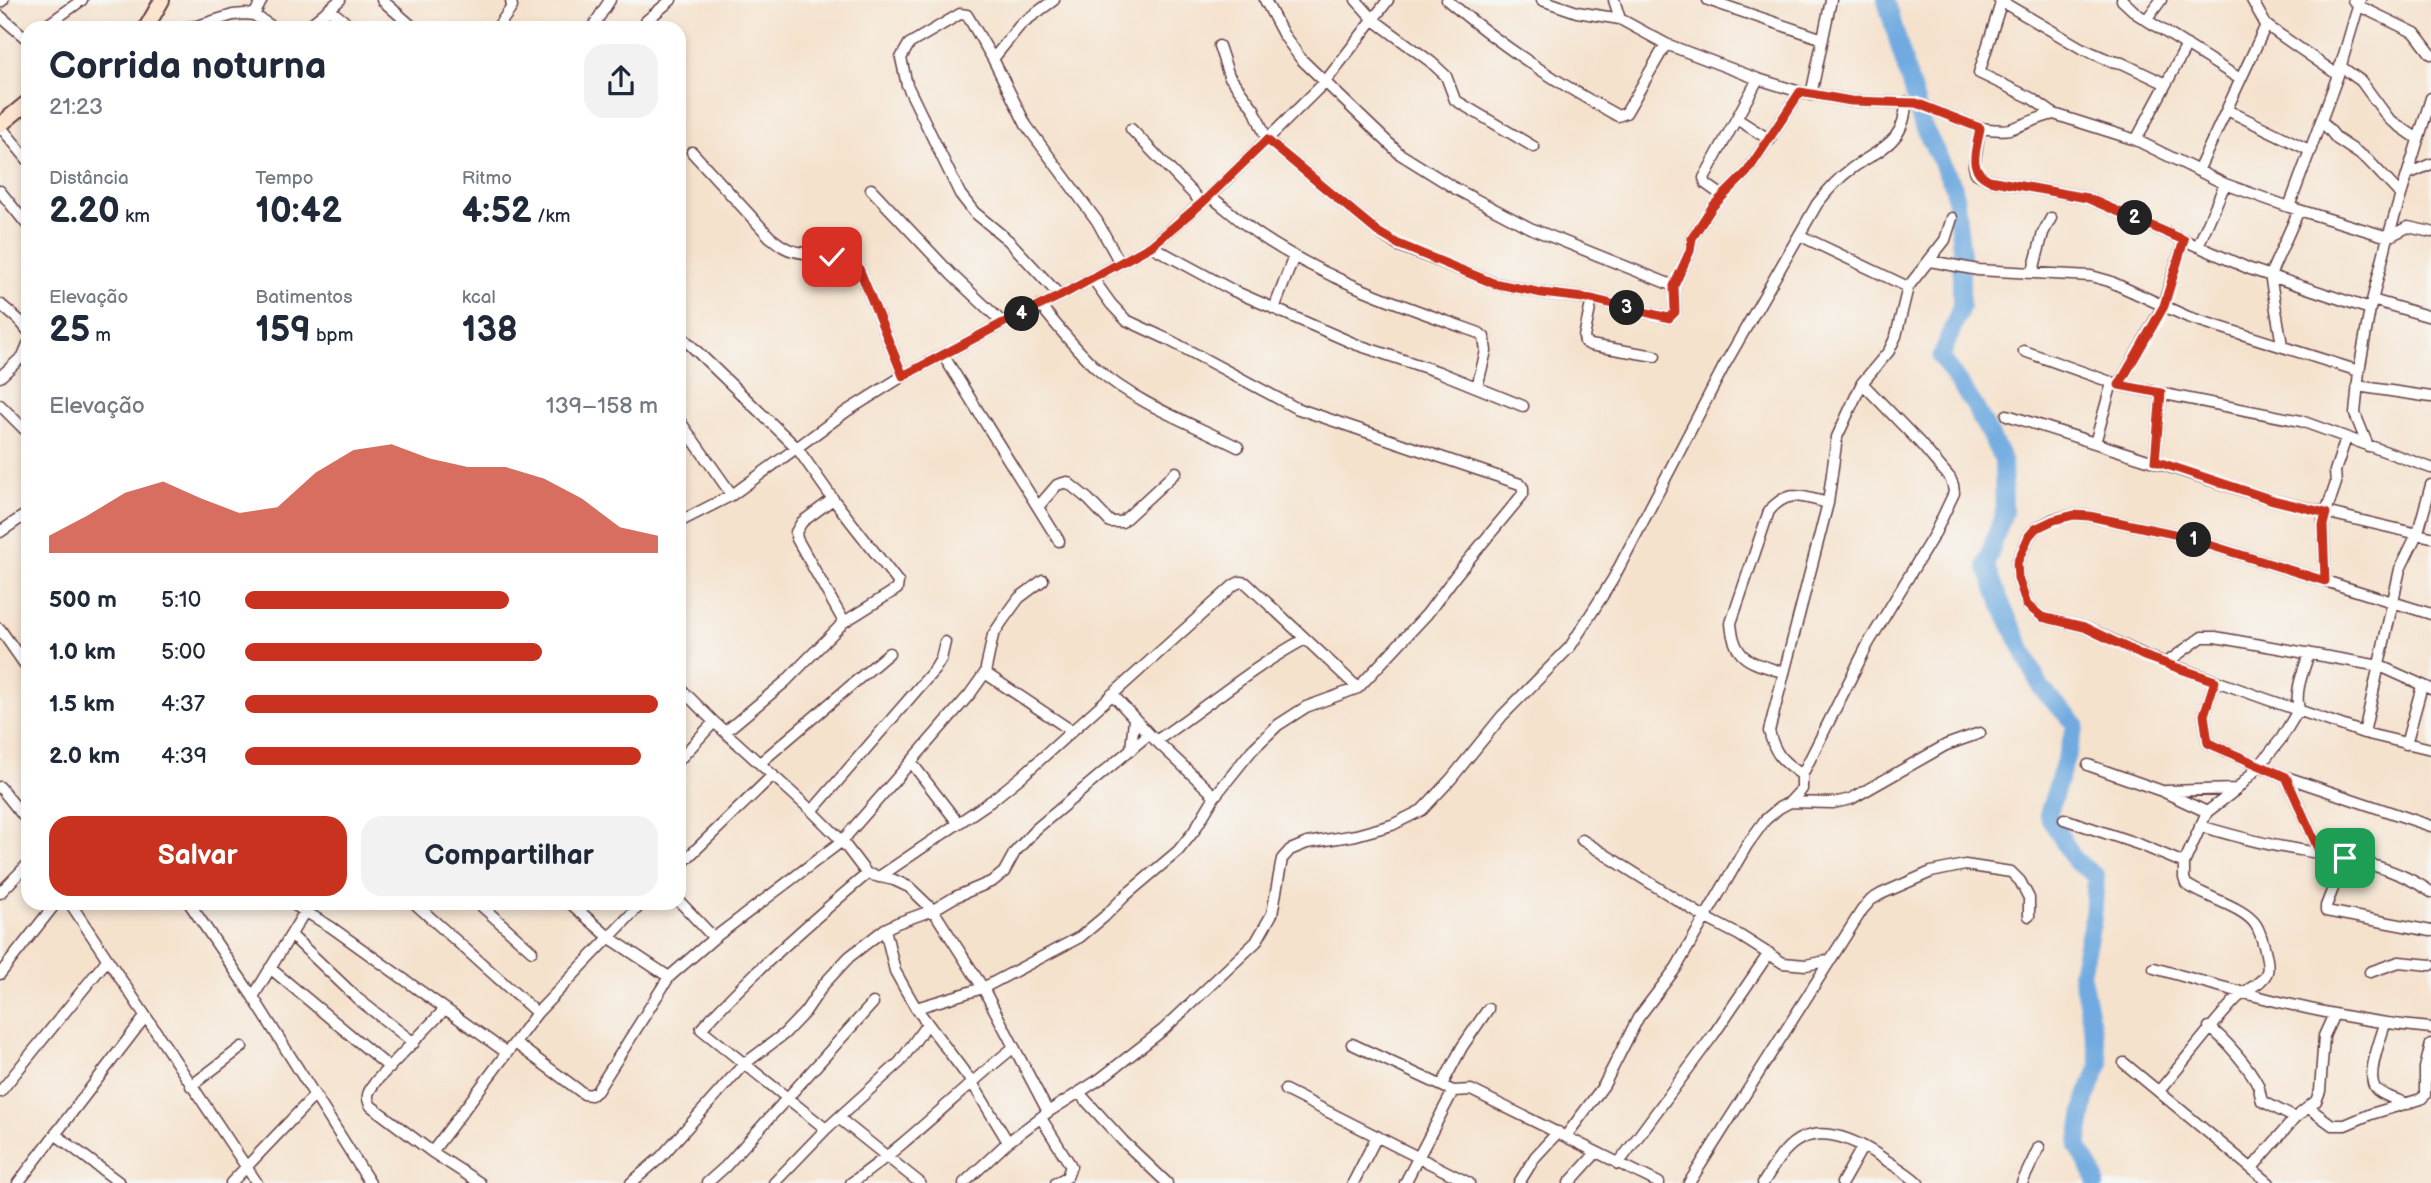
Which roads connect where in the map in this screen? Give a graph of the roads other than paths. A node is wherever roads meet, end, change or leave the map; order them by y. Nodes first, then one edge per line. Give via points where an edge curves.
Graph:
1 (82, 0) edge
2 (162, 0) edge
3 (262, 0) edge
4 (340, 0) edge
5 (382, 0) edge
6 (511, 0) edge
7 (610, 0) edge
8 (671, 0) edge
9 (1054, 0) edge
10 (1265, 0) edge
11 (1356, 0) edge
12 (1388, 0) edge
13 (1447, 0) edge
14 (1542, 0) edge
15 (1613, 0) edge
16 (1708, 0) edge
17 (1830, 0) edge
18 (2001, 0) edge
19 (2122, 0) edge
20 (2161, 0) edge
21 (2252, 0) edge
22 (2357, 2) edge
23 (329, 9) junction
24 (254, 15) junction
25 (1603, 15) junction
26 (0, 16) edge
27 (1620, 19) junction
28 (2147, 19) junction
29 (1374, 20) junction
30 (53, 21) edge
31 (150, 21) edge
32 (216, 21) edge
33 (263, 21) edge
34 (314, 21) edge
35 (344, 21) edge
36 (406, 21) edge
37 (502, 21) edge
38 (596, 21) edge
39 (646, 21) edge
40 (2266, 25) junction
41 (21, 33) edge
42 (1823, 39) junction
43 (1666, 44) junction
44 (1219, 46) dead end
45 (2187, 46) junction
46 (2431, 54) edge
47 (993, 59) junction
48 (2339, 71) junction
49 (1758, 79) junction
50 (2240, 79) junction
51 (1325, 82) junction
52 (2166, 84) junction
53 (1800, 92) junction
54 (1811, 95) junction
55 (2431, 98) edge
56 (1906, 102) junction
57 (21, 108) edge
58 (2227, 110) junction
59 (2054, 114) junction
60 (1737, 119) junction
61 (2322, 121) junction
62 (0, 125) edge
63 (1980, 128) junction
64 (1131, 129) dead end
65 (2418, 139) junction
66 (1267, 140) junction
67 (1770, 140) junction
68 (2136, 141) junction
69 (1534, 147) dead end
70 (21, 151) edge
71 (2311, 151) junction
72 (692, 152) dead end
73 (2431, 164) edge
74 (2198, 171) junction
75 (2408, 174) junction
76 (2225, 184) junction
77 (871, 189) dead end
78 (0, 191) edge
79 (2400, 194) junction
80 (1723, 196) junction
81 (1206, 200) junction
82 (2294, 209) junction
83 (21, 217) edge
84 (1952, 218) dead end
85 (2051, 218) dead end
86 (2431, 232) edge
87 (1799, 235) junction
88 (2388, 237) junction
89 (2184, 240) junction
90 (1151, 246) junction
91 (2199, 246) junction
92 (1294, 256) junction
93 (1930, 261) junction
94 (1120, 263) junction
95 (2033, 271) junction
96 (2270, 275) junction
97 (1093, 279) junction
98 (1674, 286) junction
99 (1908, 287) junction
100 (1060, 296) junction
101 (1592, 299) junction
102 (0, 304) edge
103 (2371, 304) junction
104 (1040, 305) junction
105 (2164, 306) junction
106 (1274, 309) junction
107 (2431, 317) edge
108 (21, 322) edge
109 (1003, 323) junction
110 (686, 341) edge
111 (2283, 345) junction
112 (2024, 351) dead end
113 (943, 355) junction
114 (1656, 356) dead end
115 (21, 358) edge
116 (2359, 371) junction
117 (903, 376) junction
118 (0, 377) edge
119 (1862, 383) junction
120 (2115, 384) junction
121 (2357, 386) junction
122 (1477, 387) junction
123 (2161, 393) junction
124 (2431, 397) edge
125 (0, 405) edge
126 (1523, 406) dead end
127 (2007, 415) dead end
128 (21, 426) edge
129 (686, 429) edge
130 (2346, 438) junction
131 (2095, 443) junction
132 (2368, 446) junction
133 (1238, 447) dead end
134 (797, 448) junction
135 (2155, 461) junction
136 (2431, 468) edge
137 (1176, 472) dead end
138 (2431, 485) edge
139 (732, 495) junction
140 (833, 499) junction
141 (1828, 503) junction
142 (1038, 507) junction
143 (2326, 513) junction
144 (686, 518) edge
145 (21, 521) edge
146 (0, 532) edge
147 (2418, 532) junction
148 (2431, 537) edge
149 (1059, 541) dead end
150 (1043, 580) dead end
151 (2325, 581) junction
152 (2392, 602) junction
153 (2431, 614) edge
154 (844, 622) junction
155 (0, 629) edge
156 (1305, 639) junction
157 (945, 642) dead end
158 (888, 653) dead end
159 (2309, 653) junction
160 (21, 658) edge
161 (2166, 663) junction
162 (2380, 666) junction
163 (1782, 672) junction
164 (985, 673) junction
165 (2215, 681) junction
166 (2426, 687) edge
167 (1358, 688) junction
168 (686, 694) edge
169 (1112, 694) junction
170 (2299, 709) junction
171 (1134, 719) junction
172 (714, 722) junction
173 (1072, 731) junction
174 (726, 732) junction
175 (1980, 733) dead end
176 (2364, 733) junction
177 (1152, 737) junction
178 (2406, 744) junction
179 (2431, 749) edge
180 (1131, 750) junction
181 (686, 752) edge
182 (911, 762) junction
183 (760, 763) junction
184 (2088, 765) dead end
185 (2260, 765) junction
186 (773, 775) junction
187 (1802, 775) junction
188 (2286, 777) junction
189 (0, 787) edge
190 (2236, 789) junction
191 (2162, 792) junction
192 (1215, 796) junction
193 (1790, 802) junction
194 (812, 811) junction
195 (2207, 812) junction
196 (21, 813) edge
197 (2064, 819) dead end
198 (958, 823) junction
199 (2200, 826) junction
200 (2431, 826) edge
201 (1582, 840) dead end
202 (842, 841) junction
203 (2320, 853) junction
204 (2345, 858) junction
205 (686, 859) edge
206 (2184, 863) junction
207 (21, 871) edge
208 (867, 874) junction
209 (879, 877) junction
210 (2431, 892) edge
211 (0, 893) edge
212 (686, 908) edge
213 (933, 909) junction
214 (50, 910) edge
215 (75, 910) edge
216 (194, 910) edge
217 (305, 910) edge
218 (311, 910) edge
219 (422, 910) edge
220 (486, 910) edge
221 (578, 910) edge
222 (636, 910) edge
223 (2029, 916) dead end
224 (1706, 918) junction
225 (885, 929) junction
226 (2431, 931) edge
227 (290, 934) junction
228 (610, 938) junction
229 (714, 938) junction
230 (531, 951) dead end
231 (1769, 953) junction
232 (107, 960) junction
233 (1831, 960) junction
234 (2431, 965) edge
235 (270, 968) junction
236 (2154, 968) dead end
237 (2370, 972) dead end
238 (0, 974) edge
239 (669, 977) junction
240 (983, 988) junction
241 (2242, 993) junction
242 (253, 997) junction
243 (873, 1003) dead end
244 (916, 1008) junction
245 (446, 1009) junction
246 (1488, 1009) dead end
247 (537, 1013) junction
248 (2334, 1014) junction
249 (145, 1017) junction
250 (928, 1024) junction
251 (2385, 1024) junction
252 (2209, 1027) junction
253 (2431, 1028) edge
254 (414, 1043) junction
255 (514, 1043) junction
256 (1352, 1044) dead end
257 (2431, 1044) edge
258 (242, 1047) dead end
259 (1013, 1048) junction
260 (507, 1053) junction
261 (2124, 1063) dead end
262 (743, 1065) junction
263 (390, 1068) junction
264 (971, 1081) junction
265 (1443, 1085) junction
266 (191, 1086) junction
267 (1285, 1090) dead end
268 (1453, 1091) junction
269 (2159, 1091) junction
270 (0, 1092) edge
271 (1080, 1094) junction
272 (315, 1095) junction
273 (2428, 1096) edge
274 (786, 1098) junction
275 (2408, 1104) junction
276 (2309, 1108) junction
277 (1044, 1115) junction
278 (2295, 1118) junction
279 (840, 1119) junction
280 (826, 1129) junction
281 (55, 1134) junction
282 (1562, 1134) junction
283 (1377, 1136) junction
284 (1008, 1142) junction
285 (1863, 1146) junction
286 (2039, 1147) dead end
287 (432, 1152) junction
288 (1596, 1153) junction
289 (888, 1157) junction
290 (1418, 1157) junction
291 (1618, 1164) junction
292 (246, 1166) junction
293 (2252, 1168) junction
294 (18, 1183) edge
295 (120, 1183) edge
296 (231, 1183) edge
297 (257, 1183) edge
298 (370, 1183) edge
299 (480, 1183) edge
300 (631, 1183) edge
301 (707, 1183) edge
302 (774, 1183) edge
303 (851, 1183) edge
304 (920, 1183) edge
305 (964, 1183) edge
306 (1056, 1183) edge
307 (1167, 1183) edge
308 (1353, 1183) edge
309 (1405, 1183) edge
310 (1469, 1183) edge
311 (1519, 1183) edge
312 (1569, 1183) edge
313 (1659, 1183) edge
314 (1689, 1183) edge
315 (1763, 1183) edge
316 (1842, 1183) edge
317 (1918, 1183) edge
318 (2022, 1183) edge
319 (2269, 1183) edge

1 - 30 street
2 - 31 street
3 - 24 street
4 - 23 street
5 - 36 street
6 - 37 street via 512,8
7 - 38 street
8 - 39 street
9 - 47 street via 1030,15
10 - 51 street via 1301,59
11 - 29 street
12 - 29 street
13 - 43 street via 1521,58 1618,116 1626,113
14 - 25 street
15 - 25 street
15 - 27 street
16 - 42 street
17 - 42 street
18 - 52 street via 2081,48
18 - 59 street via 1979,73
19 - 28 street
20 - 28 street
21 - 40 street
22 - 46 street via 2415,33
22 - 48 street
23 - 34 street
23 - 35 street
24 - 32 street
24 - 33 street
25 - 27 street
26 - 41 street
27 - 43 street
28 - 45 street
29 - 51 street
29 - 69 street via 1446,76 1455,100
40 - 48 street
40 - 50 street
42 - 54 street
43 - 49 street
44 - 66 street via 1229,76 1254,109
45 - 50 street
45 - 52 street
47 - 94 street via 1026,125 1097,221
47 - 100 street via 963,13 909,44 901,66 960,194
48 - 61 street
48 - 65 street via 2361,81 2389,119
49 - 53 street
49 - 60 street
50 - 58 street
51 - 66 street
51 - 98 street via 1400,154 1456,189 1530,228
52 - 68 street
53 - 54 street
53 - 67 street
54 - 56 street
55 - 65 street
56 - 63 street
56 - 87 street via 1901,130 1832,185
57 - 62 street
58 - 71 street
58 - 74 street
59 - 63 street via 2011,129
59 - 68 street
60 - 67 street
60 - 80 street via 1704,178
61 - 71 street
61 - 79 street
62 - 70 street
63 - 89 street via 1974,166 1981,177 2087,198
64 - 81 street
65 - 75 street
66 - 81 street
66 - 101 street via 1398,244 1493,283
67 - 80 street
68 - 74 street
71 - 82 street
72 - 117 street via 784,248 849,259 858,266
73 - 75 street
74 - 76 street
75 - 79 street
76 - 82 street
76 - 91 street
77 - 109 street
78 - 83 street
79 - 88 street
80 - 98 street via 1692,238
81 - 90 street
81 - 92 street
82 - 88 street
82 - 96 street
84 - 93 street via 1950,230
85 - 95 street
86 - 88 street via 2408,228
87 - 99 street
87 - 271 street via 1724,366 1613,579 1570,648 1502,716 1422,810 1392,825 1290,850 1282,859 1272,914 1256,942 1163,1030
88 - 103 street
89 - 91 street
89 - 105 street
90 - 94 street
90 - 106 street
91 - 96 street
92 - 106 street
92 - 122 street via 1374,295 1479,333 1486,351
93 - 95 street via 1978,270
93 - 99 street
94 - 97 street
95 - 105 street via 2091,276
96 - 103 street
96 - 111 street
97 - 100 street
97 - 167 street via 1126,320 1296,408 1472,466 1523,488 1523,494 1427,614
98 - 101 street via 1675,312 1669,318
99 - 119 street via 1889,351
100 - 104 street
101 - 114 street via 1585,342
102 - 108 street
103 - 107 street
103 - 116 street
104 - 109 street
104 - 133 street via 1077,349 1128,391
105 - 111 street via 2228,331
105 - 120 street
106 - 122 street via 1355,344
109 - 113 street
110 - 134 street
111 - 116 street
112 - 120 street
113 - 117 street
113 - 142 street
115 - 118 street
116 - 121 street
117 - 134 street
119 - 141 street via 1837,437
119 - 187 street via 1950,478 1954,493 1868,644
120 - 123 street
120 - 131 street
121 - 124 street
121 - 132 street via 2355,414
122 - 126 street
123 - 130 street via 2301,421
123 - 135 street
125 - 128 street
127 - 131 street
129 - 139 street
130 - 132 street
130 - 143 street
131 - 135 street
132 - 136 street
134 - 139 street
134 - 140 street
135 - 143 street
137 - 142 street via 1122,522 1110,523 1067,482 1057,485
138 - 147 street
139 - 144 street
140 - 154 street via 796,532
140 - 154 street via 898,586
141 - 163 street
141 - 163 street via 1796,495 1777,501 1769,511 1731,623 1732,637 1747,661
142 - 149 street
143 - 147 street
143 - 151 street
145 - 146 street
147 - 148 street
147 - 152 street via 2400,569
150 - 164 street via 1019,598 993,635
151 - 152 street
151 - 161 street via 2174,534 2089,516 2074,515 2035,529 2017,563 2027,605 2042,617 2084,627
152 - 153 street
152 - 162 street
154 - 174 street via 785,682
155 - 160 street
156 - 167 street
156 - 169 street via 1240,582
156 - 177 street
157 - 194 street via 935,669
158 - 183 street
159 - 161 street via 2207,636
159 - 162 street
159 - 170 street via 2296,701
161 - 165 street
162 - 166 street
162 - 176 street
163 - 187 street via 1769,731 1780,759
164 - 173 street
164 - 182 street
165 - 170 street
165 - 185 street via 2204,715 2208,743
166 - 178 street
167 - 192 street via 1306,708 1278,725
168 - 172 street
169 - 171 street
169 - 173 street
170 - 176 street
170 - 185 street
171 - 177 street
171 - 180 street
172 - 174 street
172 - 181 street
173 - 198 street via 991,801
174 - 183 street
175 - 193 street via 1946,745 1851,799
176 - 178 street
177 - 180 street
177 - 192 street
178 - 179 street
180 - 213 street via 1036,829 1004,873
182 - 198 street
182 - 202 street
183 - 186 street
184 - 191 street
185 - 188 street
185 - 190 street
186 - 194 street
186 - 205 street
187 - 193 street via 1802,789
188 - 200 street
188 - 203 street
189 - 196 street
190 - 191 street
190 - 195 street
191 - 195 street
192 - 240 street via 1178,851 1080,937
193 - 224 street via 1765,820
194 - 202 street
195 - 199 street
197 - 206 street
198 - 209 street
199 - 203 street
199 - 206 street
201 - 224 street
202 - 208 street
202 - 229 street
203 - 204 street
204 - 210 street via 2409,879
204 - 226 street via 2326,911
206 - 241 street via 2186,884 2256,925 2267,973
207 - 211 street
208 - 209 street
208 - 262 street via 799,931 701,1029
209 - 213 street via 909,887
212 - 229 street
213 - 225 street
213 - 240 street
214 - 238 street
215 - 232 street
216 - 242 street
217 - 227 street
218 - 245 street
219 - 247 street
220 - 230 street
221 - 228 street
222 - 228 street
223 - 233 street via 2029,898 2011,872 1947,867 1871,900
224 - 231 street
224 - 282 street via 1638,1018 1604,1085
225 - 244 street via 895,971
225 - 262 street via 849,957 784,1034
227 - 235 street
227 - 254 street via 358,999
228 - 239 street
228 - 247 street
229 - 239 street
231 - 233 street via 1793,965
231 - 291 street
232 - 249 street
232 - 270 street
233 - 314 street
234 - 237 street via 2399,962
235 - 242 street
235 - 263 street
236 - 241 street
239 - 255 street via 591,1095
240 - 244 street
240 - 259 street
241 - 248 street
241 - 252 street
242 - 272 street
243 - 274 street
244 - 250 street
245 - 254 street
245 - 260 street
246 - 265 street via 1461,1047
247 - 255 street
248 - 251 street
248 - 276 street via 2322,1048 2320,1091
249 - 266 street
249 - 281 street
250 - 264 street
250 - 279 street via 900,1062
251 - 253 street
251 - 275 street via 2373,1086
252 - 269 street
252 - 278 street via 2228,1042 2259,1088 2262,1101
254 - 263 street
255 - 260 street
256 - 265 street
257 - 273 street via 2425,1068
258 - 266 street
259 - 264 street
259 - 277 street
260 - 287 street
261 - 269 street
262 - 274 street
262 - 300 street via 662,1157
263 - 287 street via 367,1094 370,1107
264 - 284 street
264 - 289 street
265 - 268 street
266 - 292 street
267 - 283 street
268 - 282 street via 1471,1090
268 - 290 street
269 - 293 street
271 - 277 street
271 - 307 street
272 - 292 street
272 - 298 street
273 - 275 street
274 - 280 street
274 - 301 street
275 - 276 street via 2336,1126
276 - 278 street
277 - 284 street
277 - 306 street via 1071,1166 1067,1177
278 - 293 street
279 - 280 street
279 - 289 street
280 - 302 street
281 - 294 street
281 - 295 street
282 - 288 street
282 - 311 street via 1535,1157
283 - 290 street
283 - 308 street
284 - 305 street
285 - 315 street via 1845,1138 1811,1135 1785,1151
285 - 316 street
285 - 317 street
286 - 318 street
287 - 299 street
288 - 291 street
288 - 312 street
289 - 303 street
289 - 304 street
290 - 309 street
290 - 310 street
291 - 313 street
292 - 296 street
292 - 297 street
293 - 319 street

